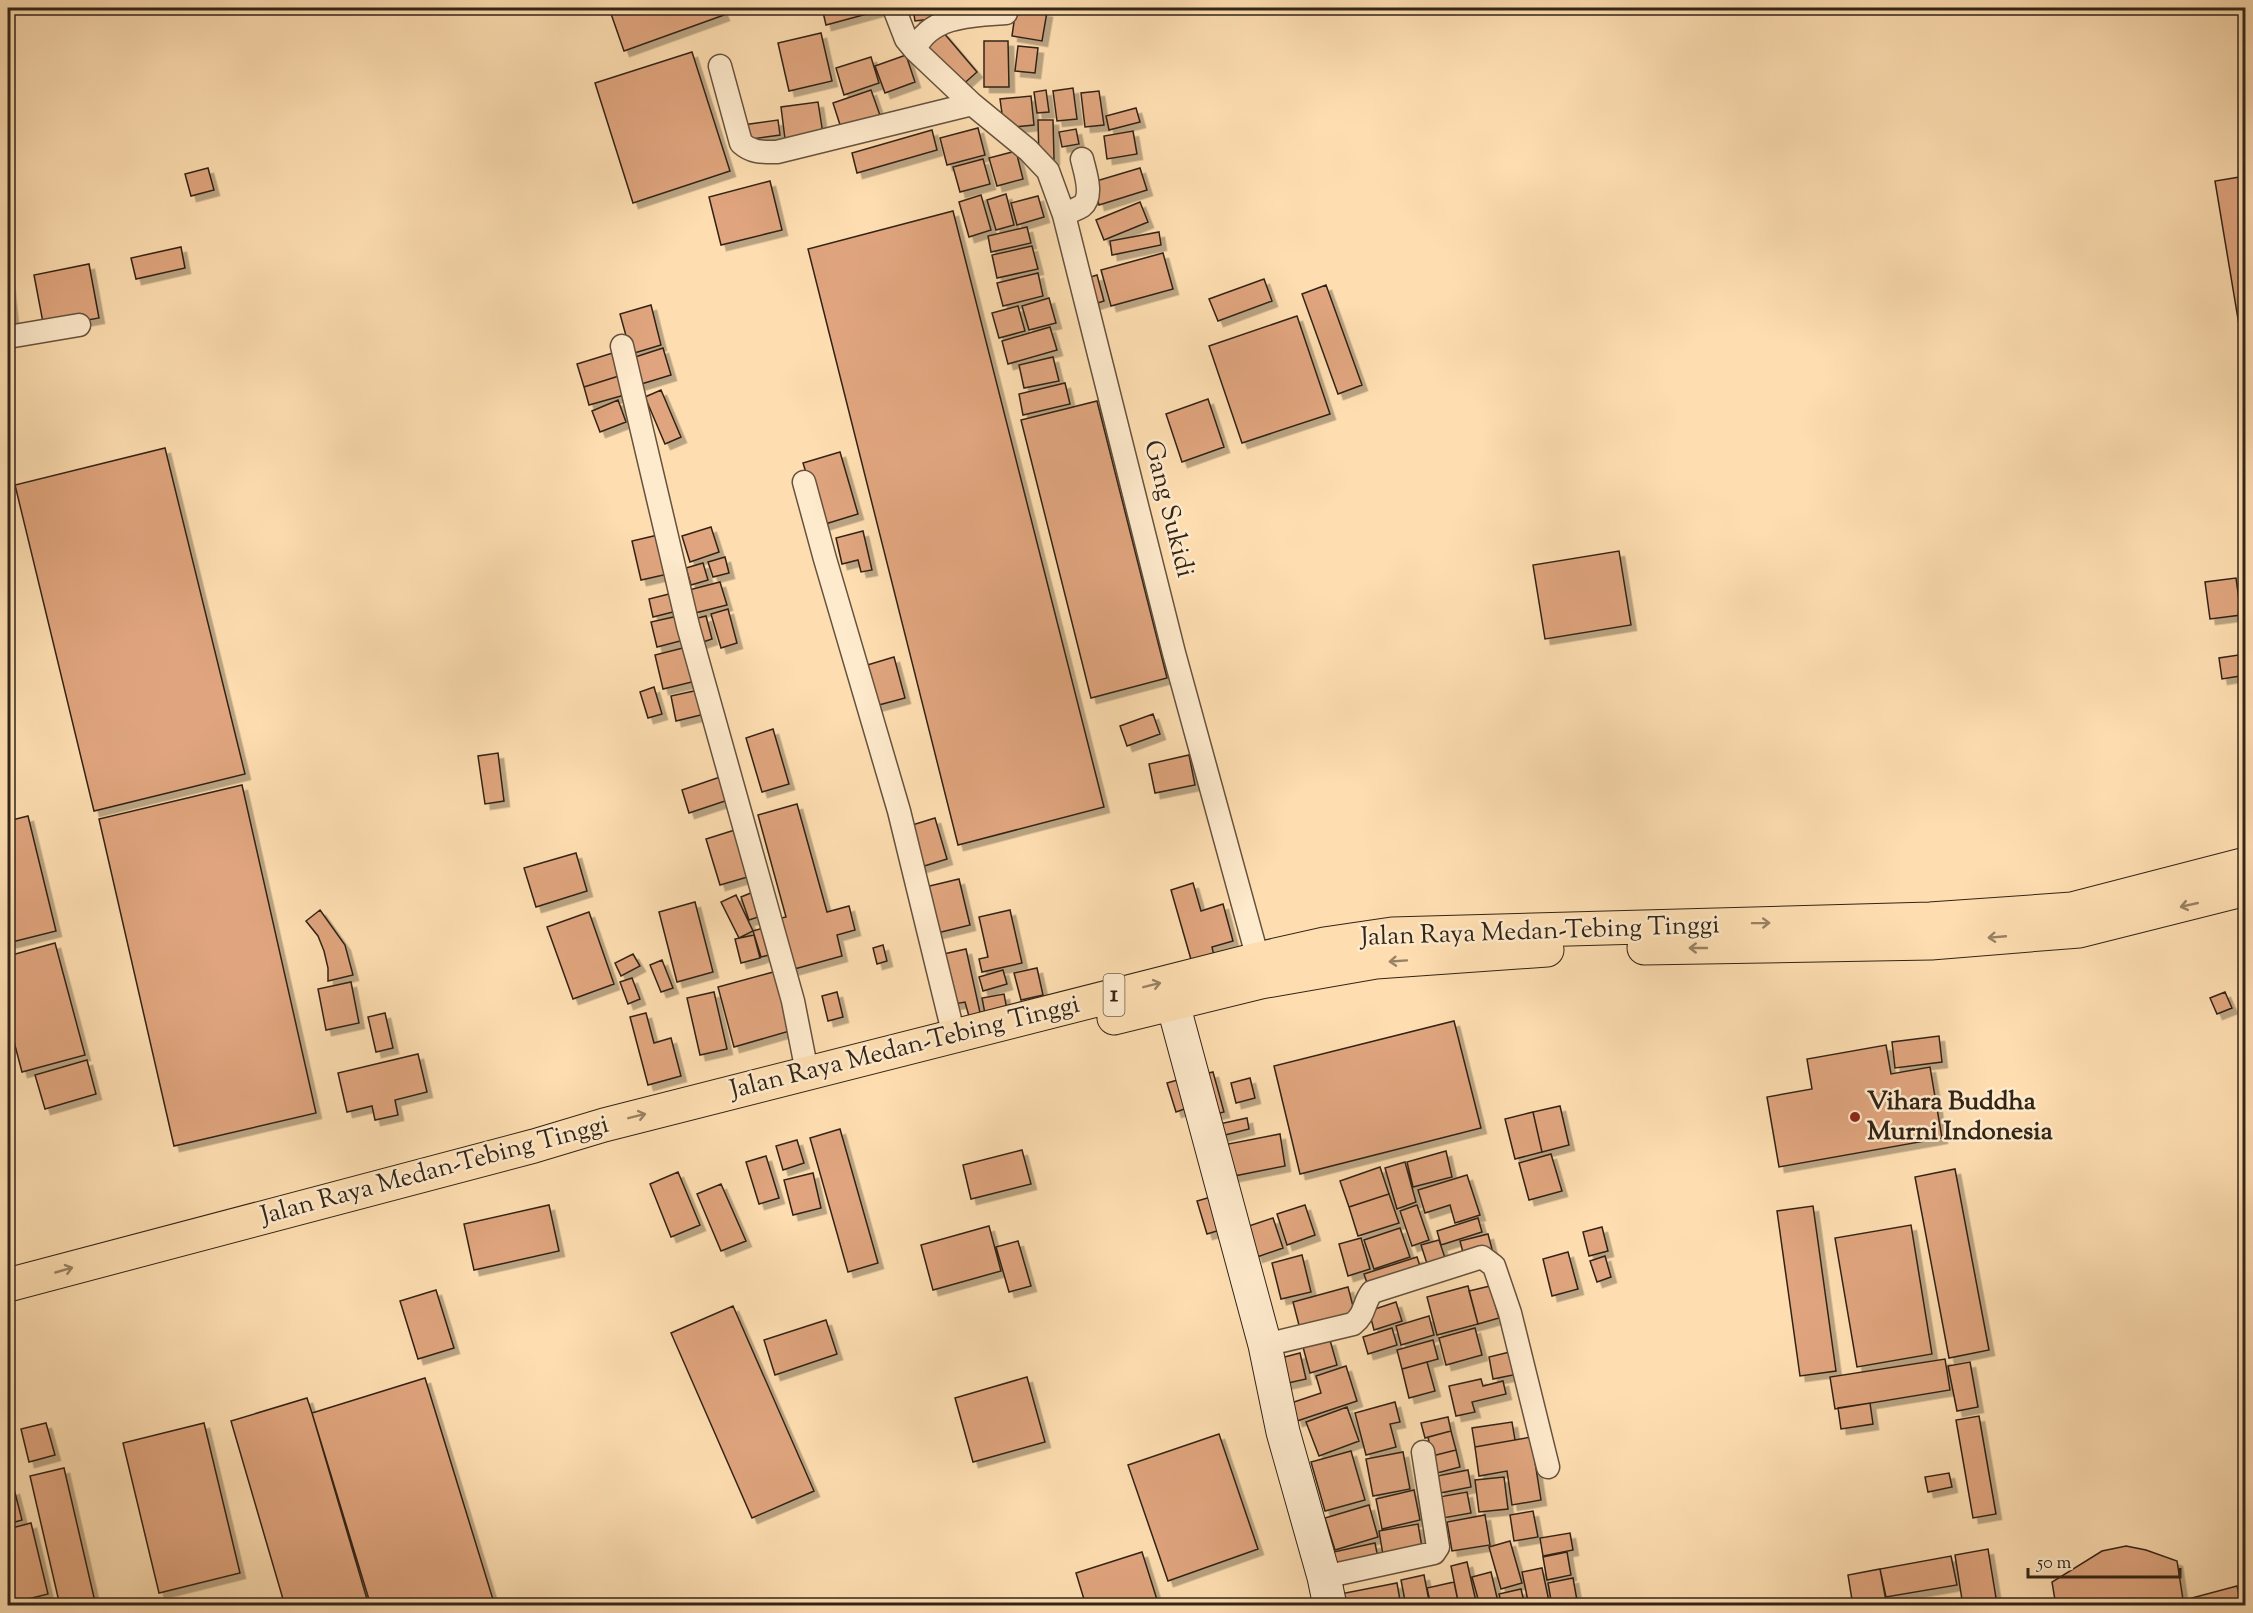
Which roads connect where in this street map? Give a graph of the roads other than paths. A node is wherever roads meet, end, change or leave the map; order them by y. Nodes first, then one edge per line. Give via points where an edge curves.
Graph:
1 (894, 8) edge
2 (1006, 13) dead end
3 (915, 50) junction
4 (720, 66) dead end
5 (972, 104) junction
6 (1082, 159) dead end
7 (1064, 215) junction
8 (79, 325) dead end
9 (8, 337) edge
10 (622, 346) dead end
11 (804, 482) dead end
12 (2246, 864) edge
13 (2246, 890) edge
14 (1258, 958) junction
15 (1173, 1004) junction
16 (954, 1036) junction
17 (807, 1072) junction
18 (8, 1285) edge
19 (8, 1308) edge
20 (1265, 1345) junction
21 (1423, 1452) dead end
22 (1548, 1467) dead end
23 (1327, 1591) edge

1 - 3 street, Gang Sukidi via 906,39
2 - 3 street via 968,16 937,26 923,35
3 - 5 street, Gang Sukidi
4 - 5 street via 741,143 756,152 777,152
5 - 7 street, Gang Sukidi via 1048,171
6 - 7 street via 1088,188 1086,199 1082,206
7 - 14 street, Gang Sukidi via 1174,653
8 - 9 street
10 - 17 street via 688,626 793,1002
11 - 16 street via 899,811
14 -> 12 highway, Jalan Raya Medan-Tebing Tinggi / 1 via 1392,934 1930,919 2072,909
13 -> 15 highway, Jalan Raya Medan-Tebing Tinggi / 1 via 2079,931 1931,943 1563,949 1376,962 1261,982
16 -> 14 highway, Jalan Raya Medan-Tebing Tinggi / 1
15 - 19 highway, Jalan Raya Medan-Tebing Tinggi / 1 via 600,1148
15 - 20 street
16 - 17 highway, Jalan Raya Medan-Tebing Tinggi / 1
18 -> 17 highway, Jalan Raya Medan-Tebing Tinggi / 1
20 - 22 street via 1353,1324 1361,1317 1372,1292 1486,1258 1494,1266 1510,1313
20 - 23 street via 1283,1432
21 - 23 street via 1437,1536 1434,1553

